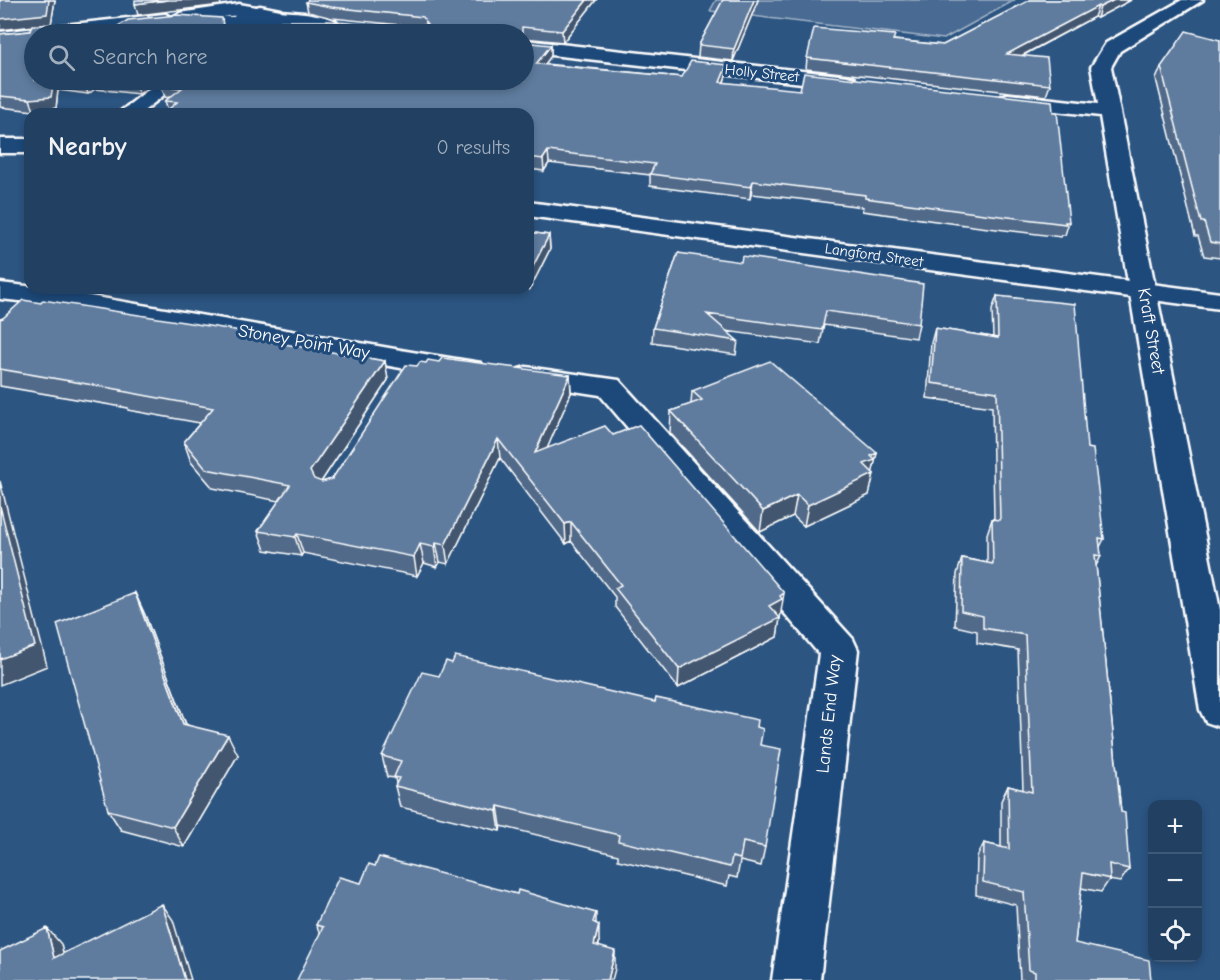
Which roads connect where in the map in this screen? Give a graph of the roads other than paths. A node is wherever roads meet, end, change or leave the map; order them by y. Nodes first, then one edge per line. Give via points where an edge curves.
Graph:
1 (1194, 0) edge
2 (264, 15) edge
3 (69, 24) edge
4 (246, 24) edge
5 (324, 24) edge
6 (24, 33) edge
7 (0, 38) edge
8 (534, 47) edge
9 (863, 84) edge
10 (159, 90) edge
11 (992, 98) edge
12 (135, 108) edge
13 (1109, 111) junction
14 (0, 146) edge
15 (24, 146) edge
16 (534, 210) edge
17 (0, 291) edge
18 (1144, 291) junction
19 (38, 296) junction
20 (1220, 301) edge
21 (15, 315) edge
22 (609, 387) joint
23 (1220, 710) edge
24 (796, 980) edge

1 - 13 street, Kraft Street via 1113,47 1101,68
2 - 3 street via 239,9 180,18 104,17
2 - 4 street
2 - 5 street
6 - 7 street
8 - 9 street, Holly Street
10 - 12 street
11 - 13 street
13 - 18 street, Kraft Street
14 - 15 street
16 - 18 street, Langford Street
17 - 19 street, Stoney Point Way
18 - 20 street, Langford Street
18 - 23 street, Kraft Street
19 - 21 street
19 - 22 street, Stoney Point Way via 401,359
22 - 24 street, Lands End Way via 839,650

